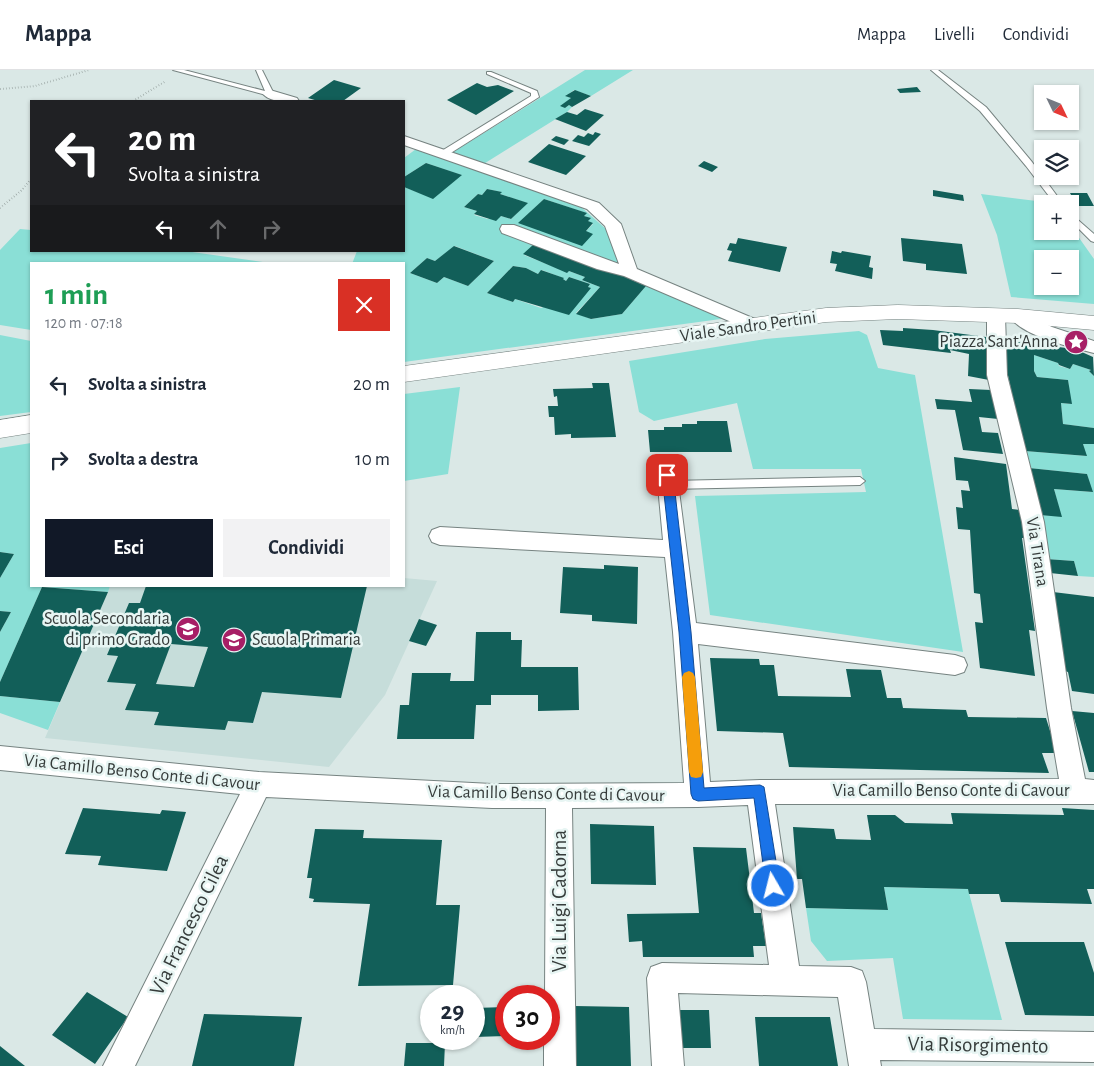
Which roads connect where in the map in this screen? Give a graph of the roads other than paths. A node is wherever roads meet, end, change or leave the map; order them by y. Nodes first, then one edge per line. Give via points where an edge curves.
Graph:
1 (259, 70) edge
2 (934, 70) edge
3 (180, 71) edge
4 (490, 73) dead end
5 (270, 94) junction
6 (289, 100) edge
7 (405, 140) edge
8 (443, 154) junction
9 (1052, 195) edge
10 (1079, 224) edge
11 (508, 229) dead end
12 (1094, 239) edge
13 (630, 272) junction
14 (996, 316) junction
15 (1018, 316) junction
16 (1094, 323) edge
17 (756, 326) junction
18 (1094, 346) edge
19 (405, 374) edge
20 (30, 424) edge
21 (0, 428) edge
22 (668, 480) joint
23 (860, 481) dead end
24 (440, 536) dead end
25 (675, 549) junction
26 (685, 632) junction
27 (955, 665) dead end
28 (0, 758) edge
29 (259, 784) junction
30 (760, 792) junction
31 (1084, 792) edge
32 (698, 794) junction
33 (559, 797) junction
34 (786, 981) junction
35 (1094, 1047) edge
36 (864, 1055) edge
37 (119, 1066) edge
38 (560, 1066) edge
39 (668, 1066) edge

1 - 5 lane
2 - 9 lane via 983,109
3 - 5 lane
4 - 8 lane via 535,92 535,97
5 - 6 street
7 - 8 street
8 - 13 street via 593,206 613,224
10 - 12 lane
11 - 13 street
13 - 17 street
14 - 15 street, Viale Sandro Pertini
14 - 17 street, Viale Sandro Pertini via 898,312 826,315
14 - 31 street, Via Tirana via 997,375 1033,522 1058,708
15 - 16 street, Viale Sandro Pertini
15 - 18 street via 1060,338
17 - 19 street, Viale Sandro Pertini
20 - 21 street
22 - 23 lane
22 - 25 street
24 - 25 street
25 - 26 street
26 - 27 street
26 - 32 street
28 - 29 street, Via Camillo Benso Conte di Cavour
29 - 33 street, Via Camillo Benso Conte di Cavour
29 - 37 street, Via Francesco Cilea
30 - 31 street, Via Camillo Benso Conte di Cavour
30 - 32 street, Via Camillo Benso Conte di Cavour
30 - 34 street
32 - 33 street, Via Camillo Benso Conte di Cavour
33 - 38 street, Via Luigi Cadorna
34 - 36 street via 850,982
34 - 39 street via 662,978
35 - 36 street, Via Risorgimento

